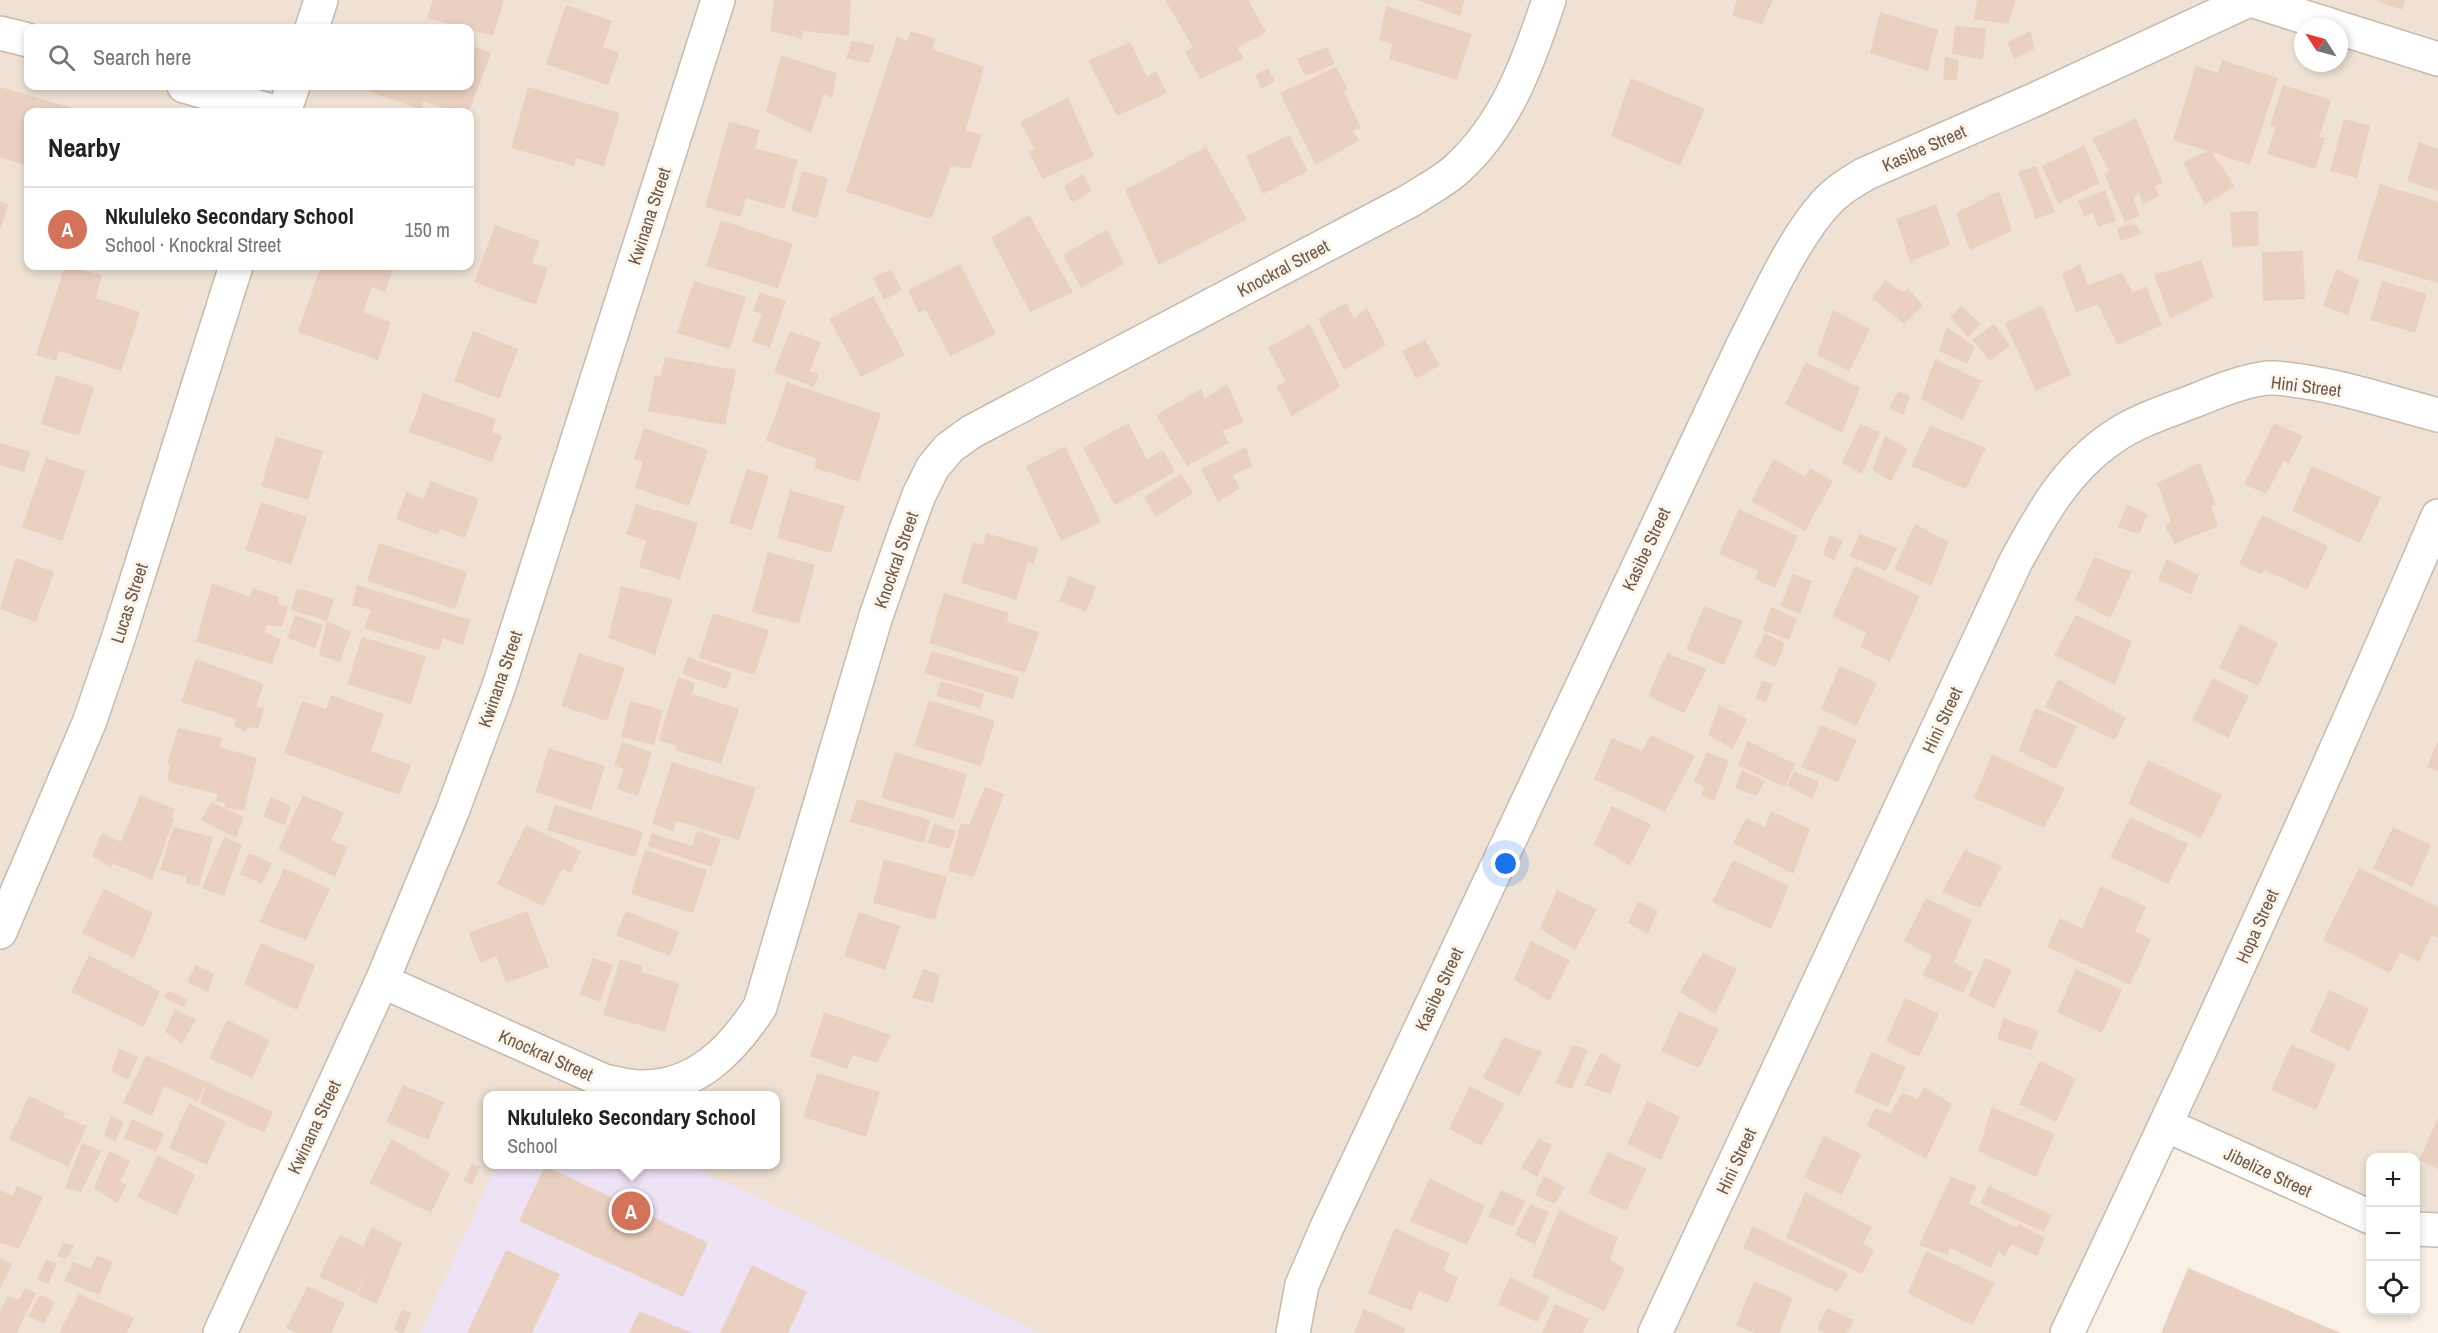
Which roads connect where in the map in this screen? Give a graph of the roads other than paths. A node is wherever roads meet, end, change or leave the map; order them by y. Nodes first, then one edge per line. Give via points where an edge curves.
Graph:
1 (321, 0) edge
2 (718, 0) edge
3 (1549, 0) edge
4 (2250, 0) edge
5 (2309, 18) edge
6 (313, 24) edge
7 (2348, 30) edge
8 (0, 33) edge
9 (24, 39) edge
10 (2438, 59) edge
11 (198, 90) edge
12 (292, 90) edge
13 (261, 108) edge
14 (285, 108) edge
15 (235, 270) edge
16 (2438, 415) edge
17 (2438, 516) edge
18 (0, 932) edge
19 (382, 981) junction
20 (2166, 1125) junction
21 (2366, 1215) edge
22 (2420, 1229) edge
23 (2438, 1230) edge
24 (220, 1333) edge
25 (1293, 1333) edge
26 (1655, 1333) edge
27 (2067, 1333) edge

1 - 6 street
2 - 19 street, Kwinana Street via 499,686 453,812
3 - 19 street, Knockral Street via 1528,63 1505,110 1483,142 1456,170 1411,200 971,432 949,448 933,467 876,616 760,1008 724,1055 698,1073 671,1084 640,1088 604,1080
4 - 5 street, Kasibe Street
4 - 25 street, Kasibe Street via 1865,174 1823,205 1786,263 1744,343 1327,1227 1302,1285
7 - 10 street, Kasibe Street
8 - 9 street
11 - 13 street
12 - 14 street
15 - 18 street, Lucas Street via 89,723
16 - 26 street, Hini Street via 2331,386 2271,378 2219,391 2171,410 2113,436 2079,464 2048,504 2015,563
17 - 20 street, Hopa Street via 2349,723
19 - 24 street, Kwinana Street
20 - 21 street, Jibelize Street
20 - 27 street, Hopa Street
22 - 23 street

